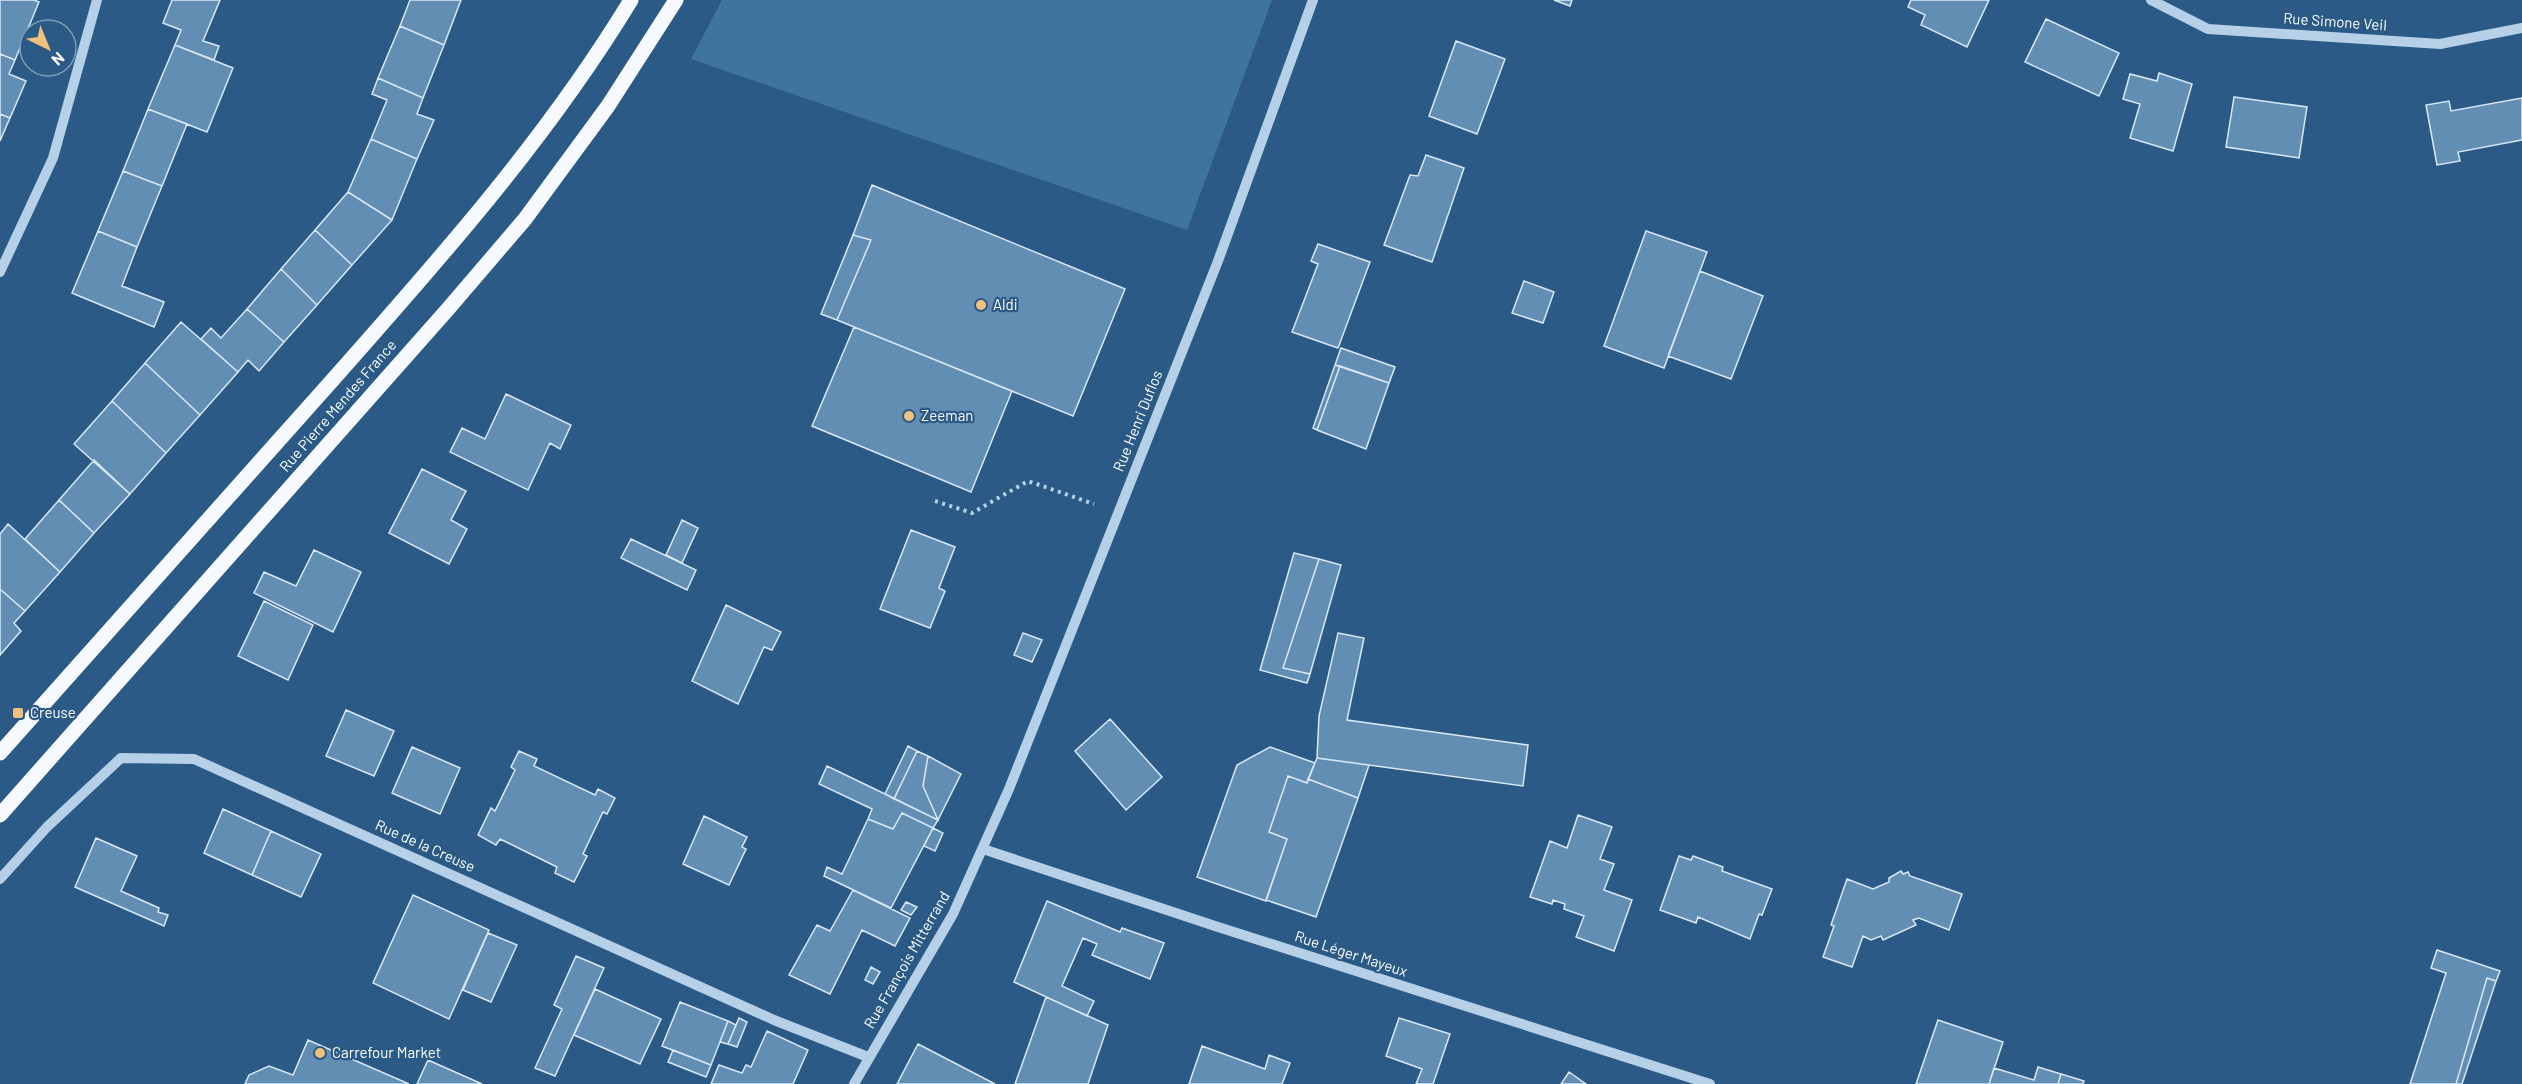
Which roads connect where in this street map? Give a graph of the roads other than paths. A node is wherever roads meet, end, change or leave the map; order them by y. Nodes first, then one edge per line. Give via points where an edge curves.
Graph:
1 (97, 0) edge
2 (631, 0) edge
3 (676, 0) edge
4 (1313, 0) edge
5 (2151, 0) edge
6 (2522, 28) edge
7 (0, 272) edge
8 (0, 753) edge
9 (0, 815) edge
10 (983, 849) junction
11 (0, 879) edge
12 (868, 1057) junction
13 (854, 1084) edge
14 (1710, 1084) edge

1 - 7 street via 53,158
2 - 8 main road, Rue Pierre Mendes France via 568,99 495,194
3 - 9 main road, Rue Pierre Mendes France via 608,106 525,219
4 - 10 street, Rue Henri Duflos via 1218,261
5 - 6 street, Rue Simone Veil via 2208,28 2440,44
10 - 12 street, Rue François Mitterrand via 953,914
10 - 14 street, Rue Léger Mayeux
11 - 12 street, Rue de la Creuse via 47,827 121,758 194,759 774,1020
12 - 13 street, Rue François Mitterrand

